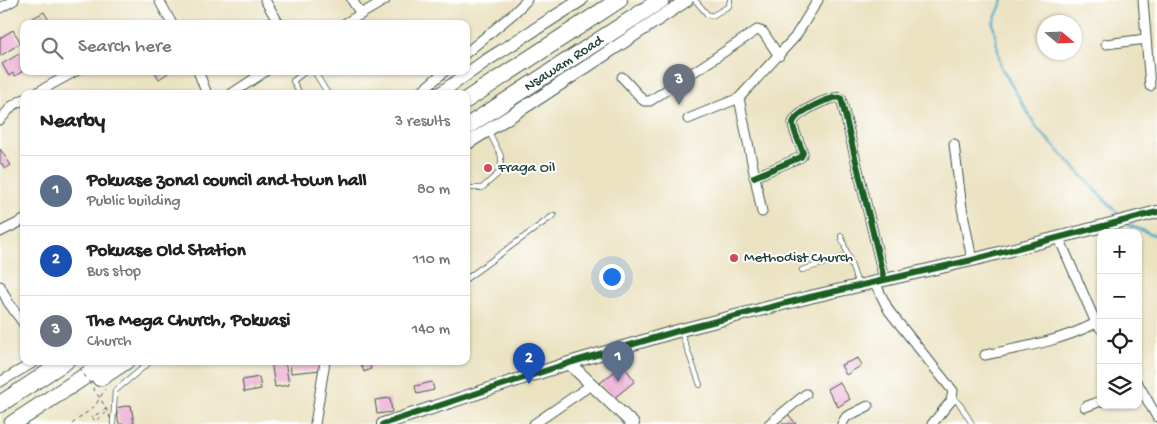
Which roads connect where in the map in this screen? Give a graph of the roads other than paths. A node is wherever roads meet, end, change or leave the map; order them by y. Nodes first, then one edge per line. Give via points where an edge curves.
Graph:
1 (14, 0) edge
2 (159, 0) edge
3 (265, 0) edge
4 (352, 0) edge
5 (385, 0) edge
6 (527, 0) edge
7 (581, 0) edge
8 (619, 0) edge
9 (661, 0) edge
10 (687, 0) edge
11 (695, 0) edge
12 (730, 0) edge
13 (818, 0) edge
14 (1143, 0) edge
15 (0, 8) edge
16 (361, 14) junction
17 (167, 20) edge
18 (277, 20) edge
19 (351, 20) edge
20 (1146, 39) junction
21 (1106, 44) dead end
22 (470, 51) edge
23 (779, 56) junction
24 (470, 72) edge
25 (69, 75) edge
26 (200, 75) edge
27 (260, 75) edge
28 (301, 75) edge
29 (316, 75) edge
30 (440, 75) edge
31 (466, 75) edge
32 (622, 77) dead end
33 (1150, 86) dead end
34 (41, 90) edge
35 (205, 90) edge
36 (237, 90) edge
37 (298, 90) edge
38 (326, 90) edge
39 (423, 90) edge
40 (445, 90) edge
41 (470, 97) edge
42 (739, 98) junction
43 (20, 101) edge
44 (688, 119) dead end
45 (0, 120) edge
46 (470, 124) edge
47 (488, 130) junction
48 (470, 141) edge
49 (954, 144) dead end
50 (754, 177) junction
51 (470, 188) edge
52 (762, 212) dead end
53 (1157, 212) edge
54 (554, 215) dead end
55 (20, 222) edge
56 (0, 232) edge
57 (841, 236) dead end
58 (1059, 238) junction
59 (848, 256) junction
60 (972, 260) junction
61 (802, 270) dead end
62 (470, 276) edge
63 (879, 280) junction
64 (858, 285) junction
65 (0, 286) edge
66 (8, 302) junction
67 (0, 308) edge
68 (20, 318) edge
69 (1097, 322) edge
70 (1097, 326) edge
71 (681, 330) junction
72 (985, 355) dead end
73 (569, 363) junction
74 (29, 365) edge
75 (56, 365) edge
76 (146, 365) edge
77 (324, 365) edge
78 (108, 368) edge
79 (0, 382) edge
80 (591, 384) junction
81 (700, 385) dead end
82 (1142, 390) edge
83 (806, 394) dead end
84 (953, 397) junction
85 (1097, 402) edge
86 (0, 404) edge
87 (868, 406) dead end
88 (1085, 407) dead end
89 (1157, 417) edge
90 (112, 422) edge
91 (12, 424) edge
92 (30, 424) edge
93 (315, 424) edge
94 (383, 424) edge
95 (534, 424) edge
96 (633, 424) edge
97 (768, 424) edge
98 (842, 424) edge
99 (932, 424) edge
100 (972, 424) edge

1 - 15 street
2 - 17 street
3 - 18 street
4 - 16 street
5 - 16 street
6 - 22 street
7 - 24 street
8 - 41 highway, Nsawam Road
9 - 46 highway, Nsawam Road
10 - 47 street
11 - 12 lane via 712,16 729,6
13 - 23 street
14 - 20 street
16 - 19 street
20 - 21 street
20 - 33 street
23 - 32 street via 763,32 757,30 650,102 644,101
23 - 42 street
25 - 34 street
26 - 35 street
27 - 36 street
28 - 37 lane via 293,81
29 - 38 lane
30 - 39 street
31 - 40 street
42 - 44 street
42 - 50 street
43 - 45 street
47 - 48 street
47 - 51 lane via 501,156 501,171 482,188
49 - 60 street
50 - 52 street
50 - 63 street via 801,157 803,153 793,127 794,121 824,102 841,98
53 - 58 street
54 - 62 lane
55 - 56 street
57 - 59 lane
58 - 60 street
58 - 69 street
59 - 61 lane
59 - 64 lane
60 - 63 street
63 - 64 street
63 - 84 street via 889,311 953,391
64 - 71 street
65 - 66 street
66 - 67 street
66 - 68 street
70 - 72 street via 1046,343
71 - 73 street
71 - 81 lane
73 - 80 street
73 - 94 street
74 - 79 street
75 - 86 highway
76 - 90 lane via 115,392
77 - 93 street
78 - 91 highway
78 - 92 highway
80 - 95 street
80 - 96 street
82 - 89 street
83 - 97 street
84 - 99 street
84 - 100 lane
85 - 88 street
87 - 98 street via 846,417

